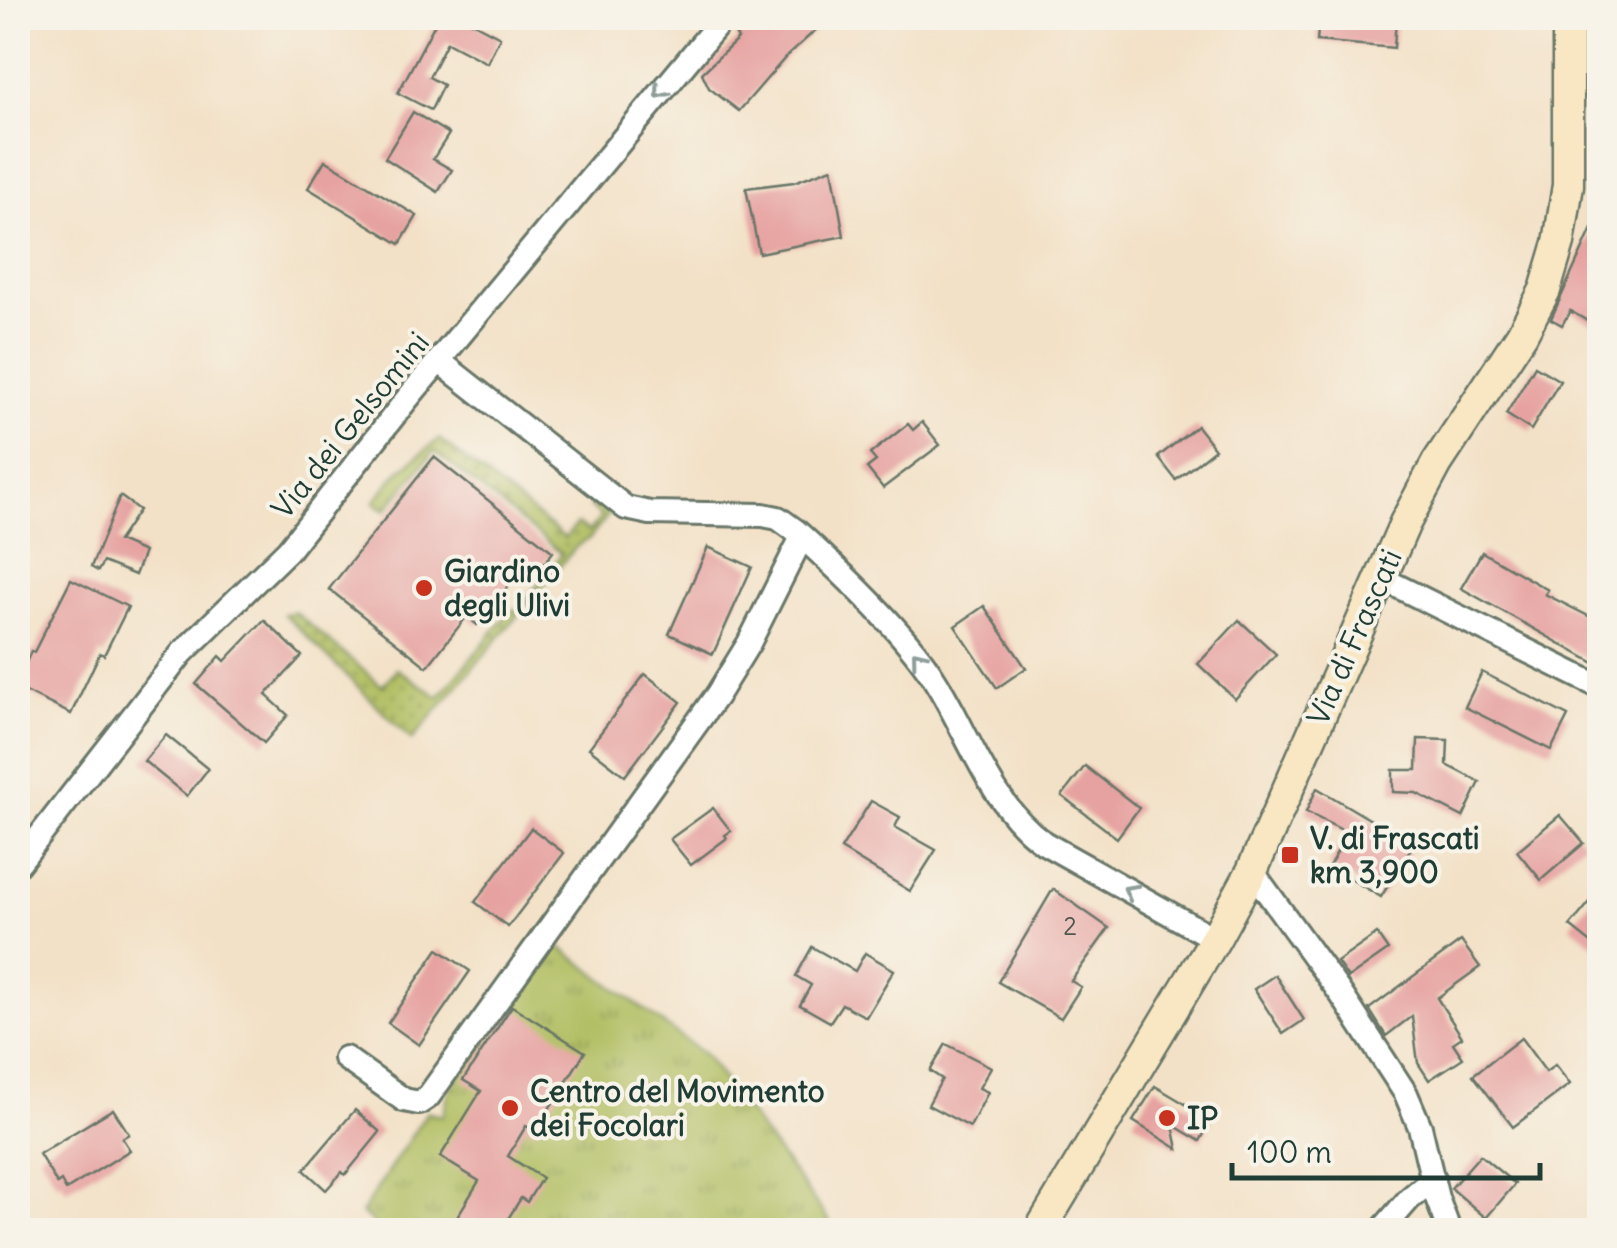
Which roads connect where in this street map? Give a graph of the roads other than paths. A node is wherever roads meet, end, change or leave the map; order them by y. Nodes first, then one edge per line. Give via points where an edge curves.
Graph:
1 (723, 18) edge
2 (1568, 18) edge
3 (439, 361) junction
4 (802, 537) junction
5 (1379, 577) junction
6 (1600, 688) edge
7 (18, 864) edge
8 (1252, 871) junction
9 (1215, 938) junction
10 (345, 1058) dead end
11 (1433, 1179) junction
12 (1040, 1230) edge
13 (1382, 1230) edge
14 (1449, 1230) edge

1 -> 3 street, Via dei Gelsomini
2 - 5 main road, Via di Frascati via 1568,185 1551,273 1525,328 1430,474
3 - 4 street via 626,508 778,518
3 - 7 street, Via dei Gelsomini via 276,564 182,653
9 -> 4 street via 1023,825 926,666
4 - 10 street via 716,695 428,1097 404,1100
5 - 6 street
5 - 8 main road, Via di Frascati
8 - 9 main road, Via di Frascati
8 - 11 street via 1396,1078 1420,1127
9 - 12 main road, Via di Frascati
11 - 13 street
11 - 14 street

